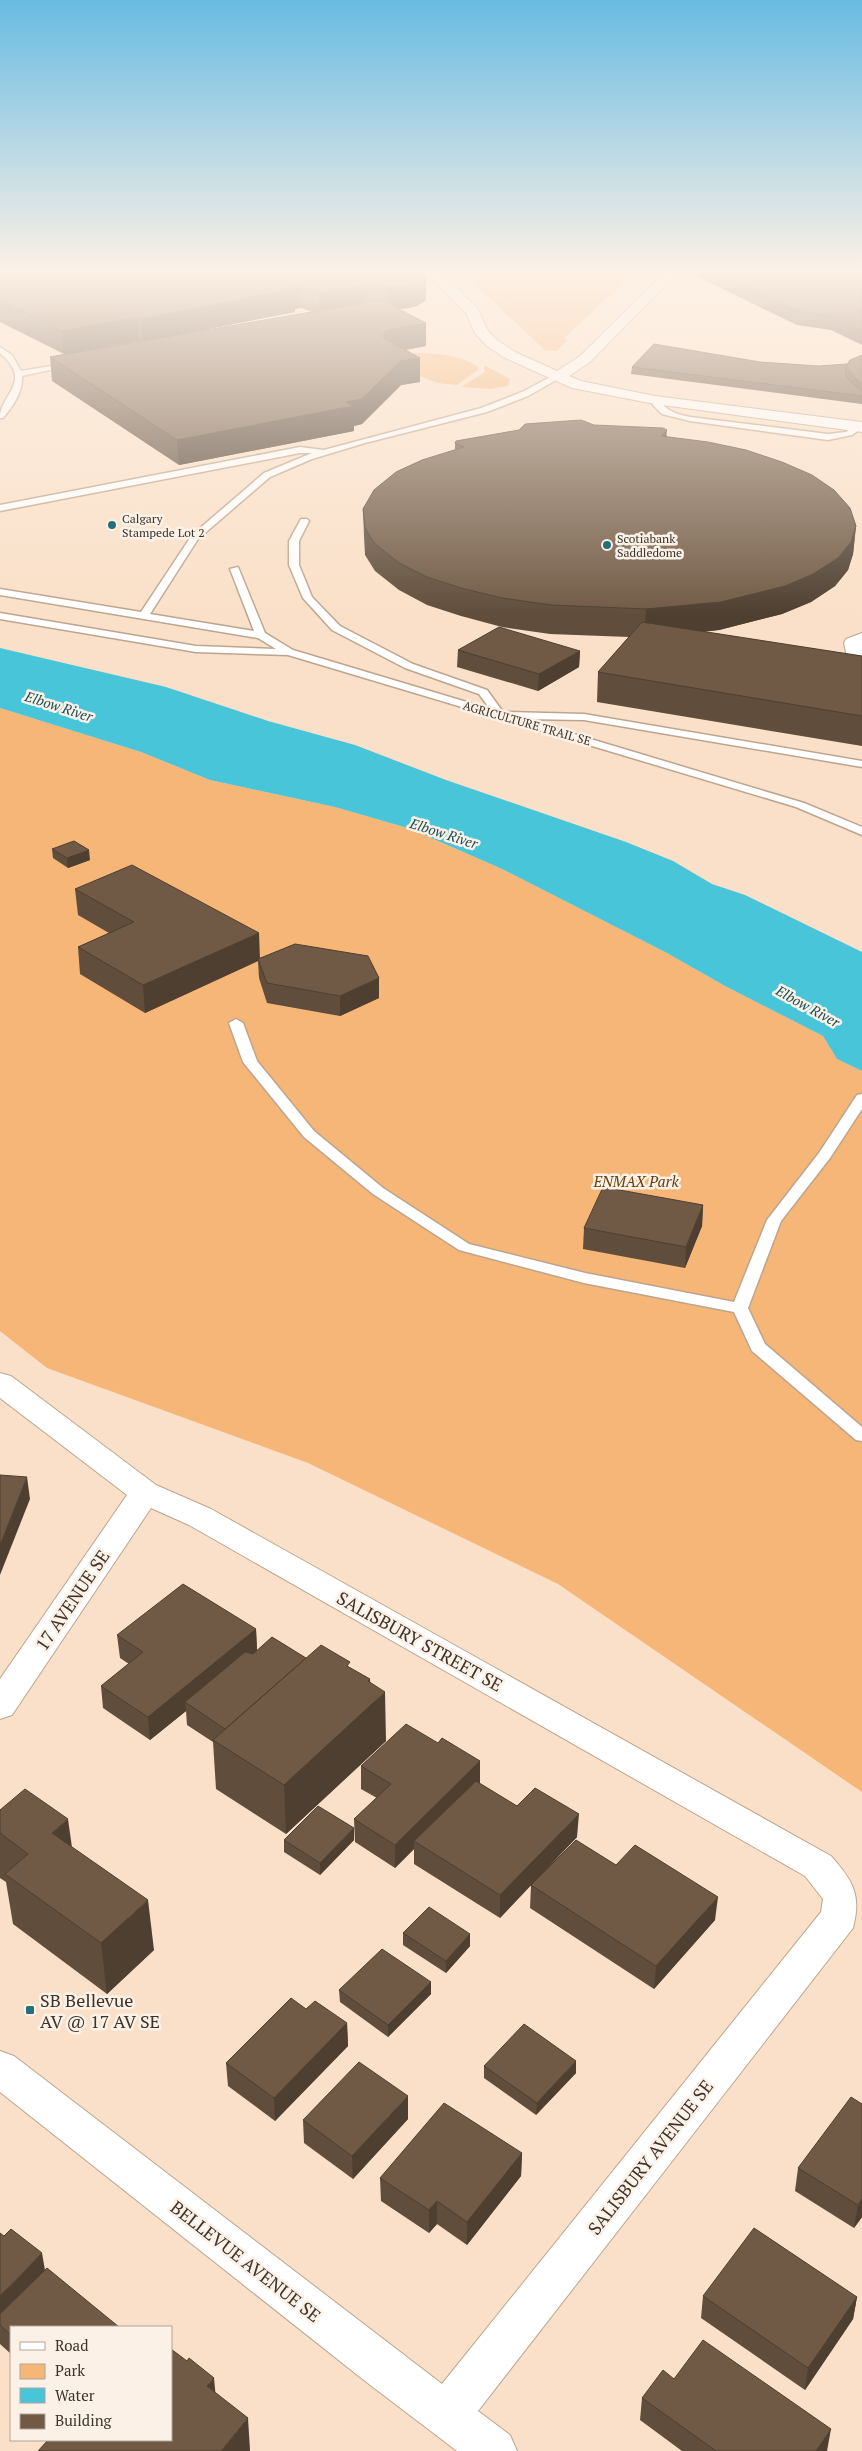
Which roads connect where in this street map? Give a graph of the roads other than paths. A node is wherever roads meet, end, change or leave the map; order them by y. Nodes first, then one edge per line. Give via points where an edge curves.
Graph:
1 (17, 386) edge
2 (539, 386) edge
3 (581, 386) edge
4 (0, 416) edge
5 (860, 427) edge
6 (327, 452) junction
7 (0, 508) edge
8 (304, 521) dead end
9 (235, 569) dead end
10 (0, 592) edge
11 (0, 616) edge
12 (142, 616) junction
13 (261, 636) junction
14 (289, 652) junction
15 (500, 715) junction
16 (862, 764) edge
17 (862, 832) edge
18 (236, 1023) dead end
19 (860, 1101) edge
20 (740, 1308) junction
21 (0, 1383) edge
22 (862, 1436) edge
23 (144, 1493) junction
24 (0, 1706) edge
25 (842, 1895) joint
26 (0, 2068) edge
27 (446, 2415) junction
28 (494, 2451) edge

1 - 4 lane
2 - 6 lane via 484,410
3 - 5 street via 654,400
6 - 7 lane via 300,450
6 - 12 lane via 267,475 206,526 180,556
8 - 15 lane via 294,541 294,565 308,598 336,628 408,666 483,692
9 - 13 lane
10 - 12 lane
11 - 14 lane via 196,649
12 - 13 lane
13 - 14 lane, AGRICULTURE TRAIL SE
14 - 15 lane, AGRICULTURE TRAIL SE
15 - 16 lane via 584,717
15 - 17 lane, AGRICULTURE TRAIL SE via 800,805
18 - 20 lane via 250,1062 309,1134 378,1192 464,1247 584,1278
19 - 20 lane via 825,1154 774,1220
20 - 22 lane via 758,1347
21 - 23 street, SALISBURY STREET SE
23 - 24 street, 17 AVENUE SE
23 - 25 street, SALISBURY STREET SE via 200,1517 818,1866
25 - 27 street, SALISBURY AVENUE SE via 840,1916
26 - 27 street, BELLEVUE AVENUE SE
27 - 28 street, BELLEVUE AVENUE SE

